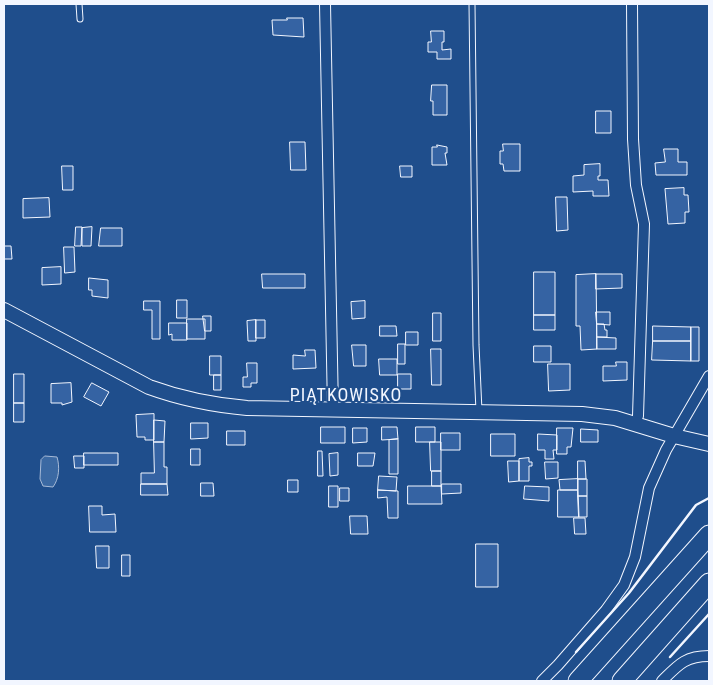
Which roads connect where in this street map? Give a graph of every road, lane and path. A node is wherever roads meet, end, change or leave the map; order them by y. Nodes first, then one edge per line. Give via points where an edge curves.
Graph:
1 (79, 4) edge
2 (325, 4) edge
3 (472, 4) edge
4 (632, 4) edge
5 (80, 19) dead end
6 (4, 310) edge
7 (709, 376) edge
8 (333, 410) junction
9 (479, 412) junction
10 (638, 416) dead end
11 (674, 436) junction
12 (709, 444) edge
13 (709, 535) edge
14 (709, 584) edge
15 (709, 656) edge
16 (542, 681) edge
17 (578, 681) edge
18 (622, 681) edge
19 (662, 681) edge

1 - 5 lane
2 - 8 street
3 - 9 lane
4 - 10 street via 633,139 636,185 644,224
6 - 8 street via 149,387 174,396 231,406
7 - 11 street
8 - 9 street
9 - 11 street via 598,416
11 - 12 street
11 - 16 street via 649,488 635,557 624,585 594,624
13 - 17 highway
14 - 18 highway
15 - 19 street via 687,659

